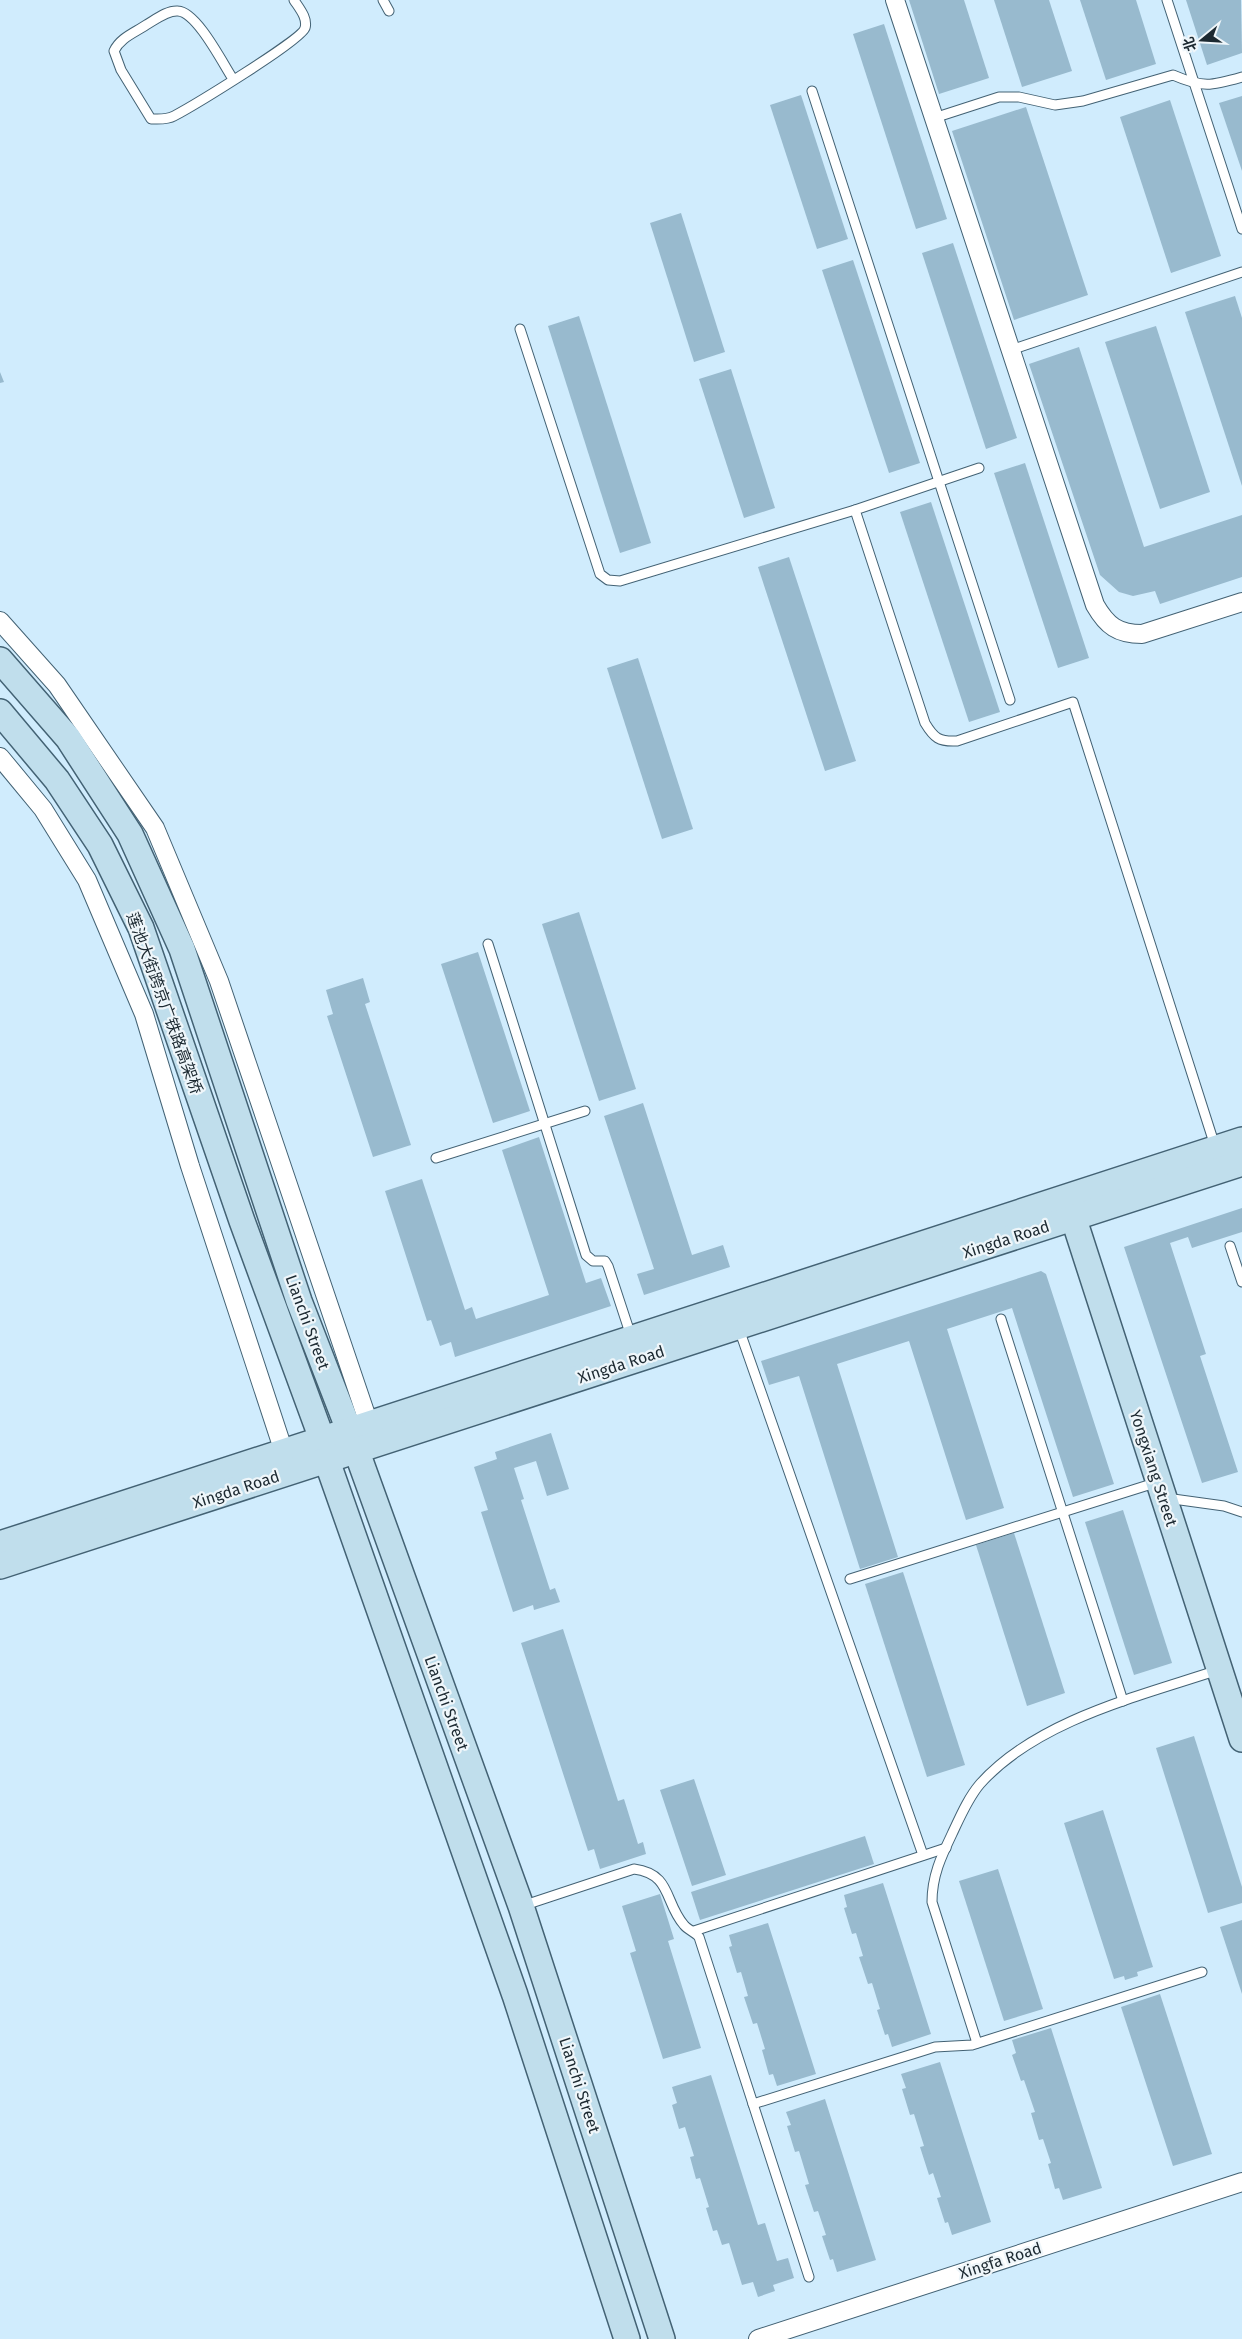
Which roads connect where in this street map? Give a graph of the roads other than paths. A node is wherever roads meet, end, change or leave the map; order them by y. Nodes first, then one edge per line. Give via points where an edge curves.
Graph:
1 (294, 0) edge
2 (383, 0) edge
3 (895, 0) edge
4 (1166, 0) edge
5 (389, 11) dead end
6 (1242, 77) edge
7 (233, 79) junction
8 (1194, 84) junction
9 (812, 91) dead end
10 (934, 118) junction
11 (1242, 229) edge
12 (1242, 272) edge
13 (520, 329) dead end
14 (1011, 350) junction
15 (980, 468) dead end
16 (939, 482) junction
17 (855, 510) junction
18 (1242, 602) edge
19 (0, 621) edge
20 (0, 660) edge
21 (1010, 700) dead end
22 (0, 712) edge
23 (0, 756) edge
24 (488, 944) dead end
25 (585, 1111) dead end
26 (544, 1124) junction
27 (1242, 1140) edge
28 (1216, 1149) junction
29 (436, 1158) dead end
30 (1242, 1163) edge
31 (1070, 1208) junction
32 (238, 1209) joint
33 (1230, 1246) dead end
34 (1242, 1282) edge
35 (1001, 1319) dead end
36 (738, 1326) junction
37 (632, 1339) junction
38 (358, 1435) junction
39 (324, 1450) junction
40 (284, 1452) junction
41 (1161, 1490) junction
42 (1062, 1512) junction
43 (1242, 1512) edge
44 (0, 1544) edge
45 (0, 1566) edge
46 (850, 1579) dead end
47 (1220, 1670) junction
48 (1123, 1701) junction
49 (1242, 1739) edge
50 (946, 1848) junction
51 (923, 1855) junction
52 (521, 1906) junction
53 (694, 1931) junction
54 (1202, 1972) dead end
55 (977, 2043) junction
56 (753, 2104) junction
57 (1242, 2182) edge
58 (809, 2277) dead end
59 (627, 2339) edge
60 (662, 2339) edge
61 (758, 2339) edge

1 - 7 lane via 306,20 305,29 295,40
2 - 5 lane
3 - 10 street
4 - 8 lane
6 - 8 lane via 1212,85
7 - 7 lane via 173,117 151,119 121,70 114,51 118,42 160,16 178,11 198,26
8 - 10 lane via 1173,75 1083,101 1055,105 999,96
8 - 11 lane
9 - 16 lane
10 - 14 street
12 - 14 lane
13 - 17 lane via 600,574 608,580 620,581
14 - 18 street via 1102,618 1114,630 1142,634
15 - 16 lane
16 - 17 lane
16 - 21 lane
17 - 28 lane via 925,723 934,738 944,742 957,741 1073,702
19 - 38 street via 57,685 155,828 219,981
20 - 38 main road, Lianchi Street via 68,738 130,834 182,949 300,1301
22 - 32 main road, 莲池大街跨京广铁路高架桥 via 57,780 100,845 141,928
23 - 40 street via 43,809 88,880 144,1014
24 - 26 lane
25 - 26 lane
26 - 29 lane
26 - 37 lane via 586,1255 593,1262 605,1261 608,1266
27 - 28 main road, Xingda Road
28 - 31 main road, Xingda Road
30 - 31 main road, Xingda Road
31 - 36 main road, Xingda Road
31 - 37 main road, Xingda Road
31 - 41 main road, Yongxiang Street
32 - 39 main road, Lianchi Street
33 - 34 lane
35 - 42 lane
36 - 38 main road, Xingda Road
36 - 51 lane
37 - 38 main road, Xingda Road
38 - 39 main road, Xingda Road
38 - 52 main road, Lianchi Street
39 - 40 main road, Xingda Road
39 - 45 main road, Xingda Road
39 - 59 main road, Lianchi Street via 515,1995
40 - 44 main road, Xingda Road
41 - 42 lane
41 - 43 lane
41 - 47 main road, Yongxiang Street
42 - 46 lane
42 - 48 lane
47 - 48 lane
47 - 49 main road, Yongxiang Street
48 - 50 lane via 1077,1718 1001,1764 979,1785 962,1811
50 - 51 lane
50 - 55 lane via 932,1884 932,1902
51 - 53 lane
52 - 53 lane via 634,1869 646,1871 659,1879 684,1926
52 - 60 main road, Lianchi Street
53 - 56 lane via 699,1937
54 - 55 lane
55 - 56 lane via 934,2047
56 - 58 lane
57 - 61 street, Xingfa Road

